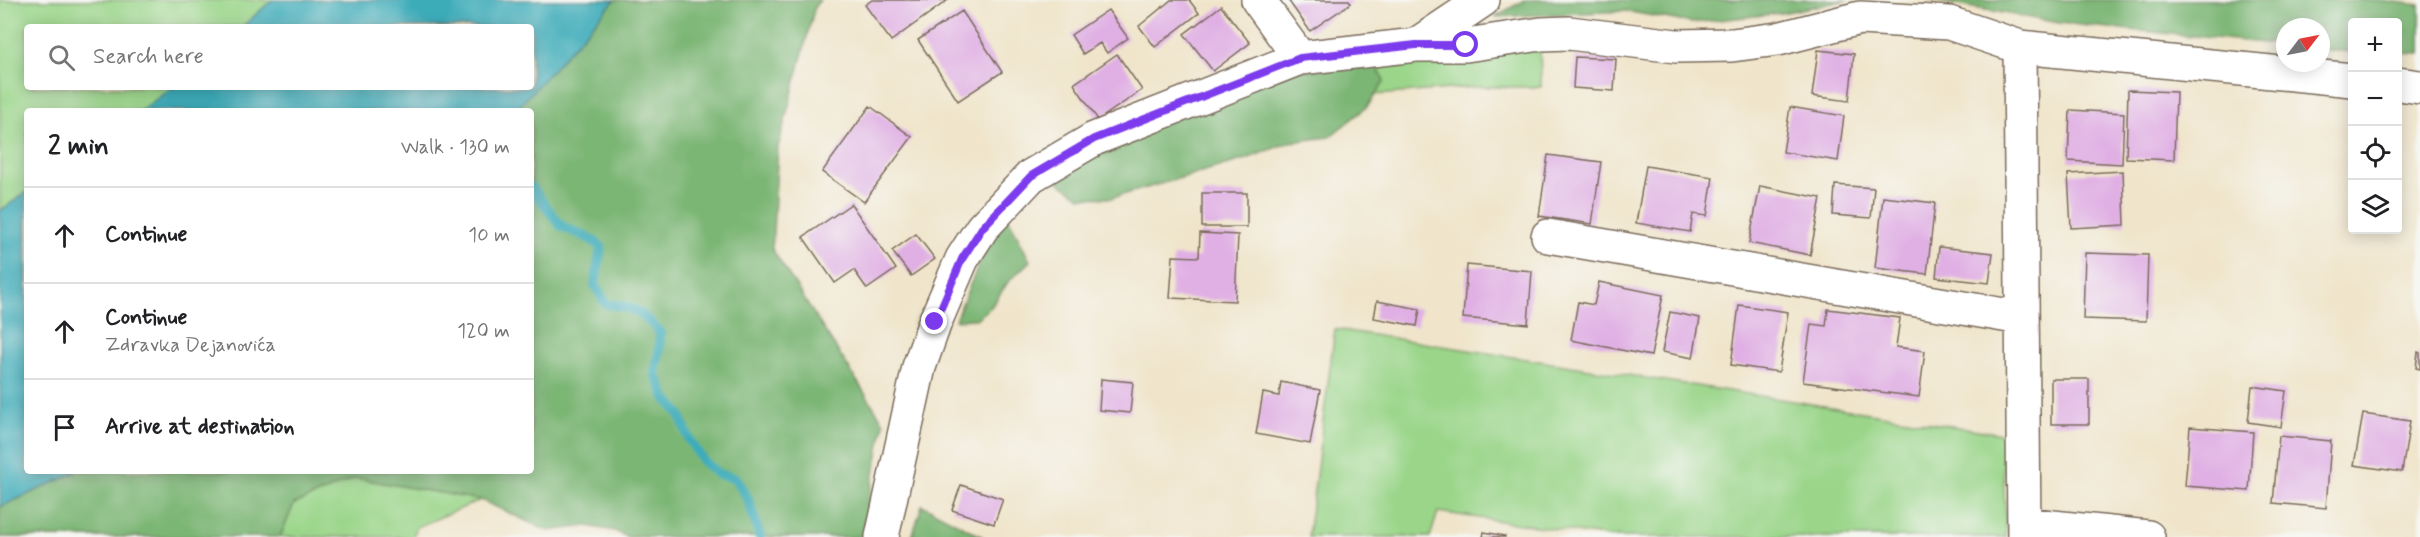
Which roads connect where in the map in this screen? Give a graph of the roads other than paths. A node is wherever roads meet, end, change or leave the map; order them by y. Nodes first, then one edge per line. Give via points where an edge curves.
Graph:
1 (1258, 0) edge
2 (1483, 0) edge
3 (1416, 45) junction
4 (2020, 47) junction
5 (1300, 58) junction
6 (2348, 80) edge
7 (2402, 85) edge
8 (2420, 87) edge
9 (1548, 236) dead end
10 (2021, 318) junction
11 (2024, 530) edge
12 (882, 537) edge
13 (2148, 537) edge

1 - 5 street
2 - 3 street
3 - 4 street via 1466,45 1569,33 1676,46 1732,45 1778,39 1860,18 1949,23
3 - 5 street
4 - 6 street
4 - 10 street
5 - 12 street via 1094,139 1031,176 982,228 962,259 919,367
7 - 8 street
9 - 10 street
10 - 11 street
11 - 13 street

